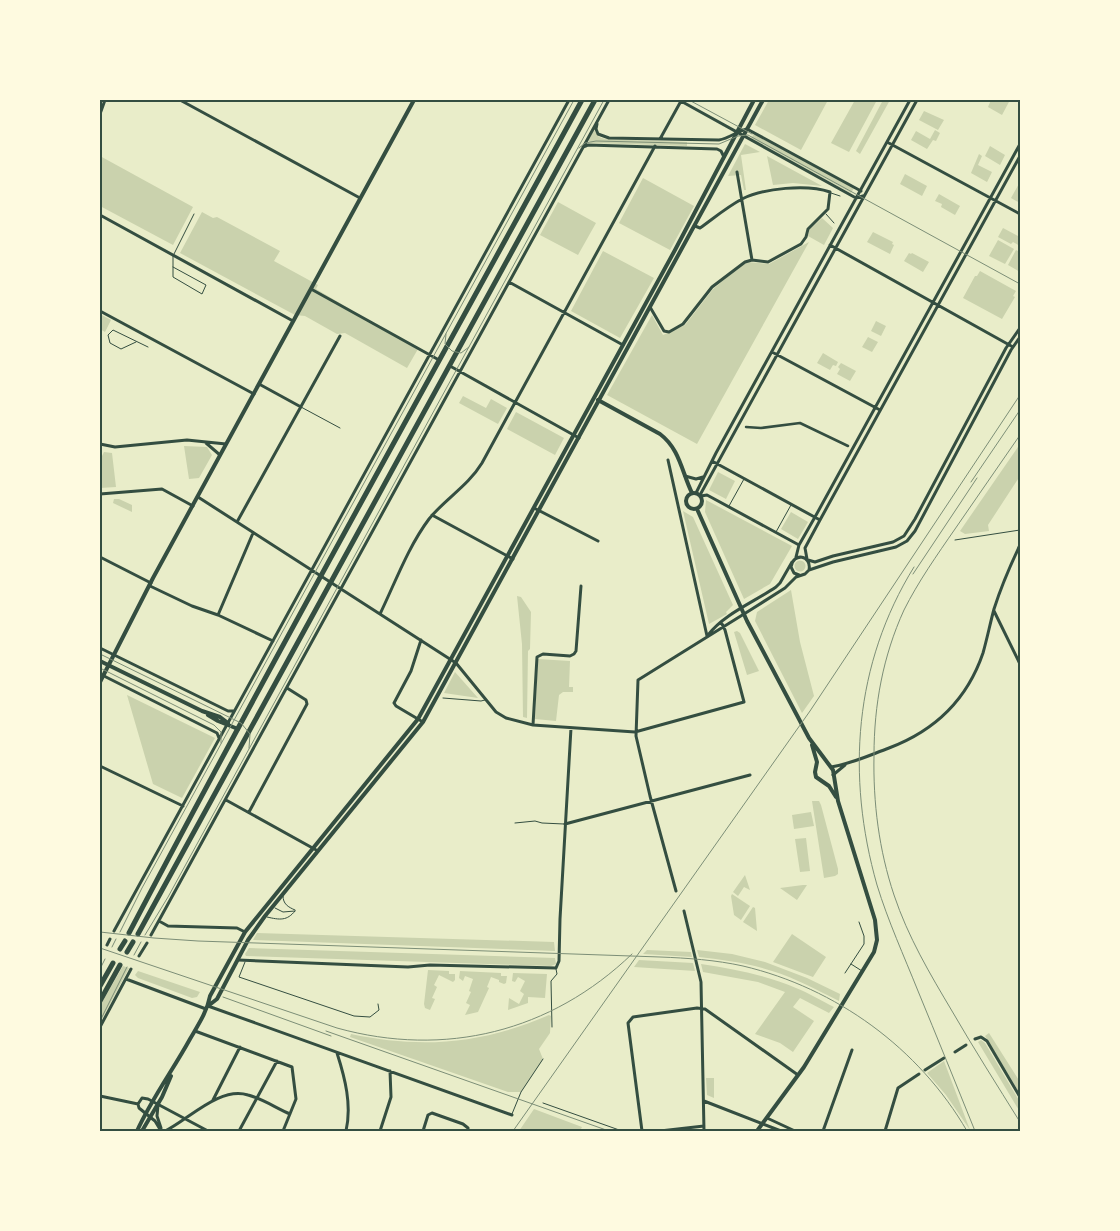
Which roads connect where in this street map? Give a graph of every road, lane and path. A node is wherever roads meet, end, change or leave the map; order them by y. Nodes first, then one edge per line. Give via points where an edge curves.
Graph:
1 (105, 100) edge
2 (180, 100) edge
3 (414, 100) edge
4 (568, 100) edge
5 (582, 100) edge
6 (595, 100) edge
7 (609, 100) edge
8 (680, 100) edge
9 (754, 100) edge
10 (763, 100) edge
11 (910, 100) edge
12 (917, 100) edge
13 (100, 114) edge
14 (598, 122) junction
15 (747, 129) junction
16 (737, 131) junction
17 (743, 136) junction
18 (660, 139) junction
19 (887, 142) junction
20 (1020, 144) edge
21 (893, 145) junction
22 (654, 146) junction
23 (582, 147) junction
24 (1020, 156) edge
25 (724, 157) junction
26 (738, 172) dead end
27 (860, 190) junction
28 (830, 192) junction
29 (840, 196) dead end
30 (864, 196) junction
31 (360, 198) junction
32 (856, 198) junction
33 (990, 198) junction
34 (742, 199) junction
35 (995, 201) junction
36 (825, 213) junction
37 (194, 214) dead end
38 (1020, 214) edge
39 (100, 215) edge
40 (834, 223) dead end
41 (695, 226) junction
42 (830, 246) junction
43 (836, 249) junction
44 (173, 256) junction
45 (752, 260) junction
46 (173, 267) junction
47 (509, 282) junction
48 (310, 289) junction
49 (933, 302) junction
50 (938, 305) junction
51 (650, 307) junction
52 (100, 311) edge
53 (564, 312) junction
54 (293, 321) junction
55 (1020, 328) edge
56 (340, 336) dead end
57 (1020, 337) edge
58 (136, 342) junction
59 (1008, 344) junction
60 (623, 345) junction
61 (148, 347) dead end
62 (1013, 347) junction
63 (772, 352) junction
64 (778, 354) junction
65 (430, 355) junction
66 (440, 361) junction
67 (450, 366) junction
68 (460, 372) junction
69 (259, 384) junction
70 (254, 394) junction
71 (593, 398) junction
72 (599, 401) junction
73 (515, 403) junction
74 (301, 407) junction
75 (875, 407) junction
76 (880, 410) junction
77 (746, 426) dead end
78 (340, 428) dead end
79 (573, 435) junction
80 (579, 438) junction
81 (206, 443) junction
82 (100, 444) edge
83 (226, 444) junction
84 (848, 446) dead end
85 (220, 455) junction
86 (668, 460) dead end
87 (712, 461) junction
88 (718, 464) junction
89 (685, 476) junction
90 (703, 477) junction
91 (744, 479) junction
92 (100, 494) edge
93 (697, 495) junction
94 (198, 498) junction
95 (791, 504) junction
96 (192, 506) junction
97 (728, 507) junction
98 (534, 508) junction
99 (697, 509) junction
100 (539, 511) junction
101 (432, 515) junction
102 (815, 517) junction
103 (820, 520) junction
104 (237, 522) junction
105 (1020, 530) edge
106 (776, 532) junction
107 (253, 533) junction
108 (956, 540) dead end
109 (598, 541) dead end
110 (800, 545) junction
111 (1020, 545) edge
112 (508, 556) junction
113 (100, 557) edge
114 (796, 557) junction
115 (513, 559) junction
116 (807, 559) junction
117 (792, 562) junction
118 (312, 570) junction
119 (809, 570) junction
120 (321, 576) junction
121 (800, 576) junction
122 (331, 582) junction
123 (780, 583) junction
124 (150, 584) junction
125 (581, 586) dead end
126 (784, 588) junction
127 (340, 589) junction
128 (741, 608) junction
129 (994, 610) junction
130 (380, 614) junction
131 (744, 614) junction
132 (218, 615) junction
133 (723, 624) junction
134 (707, 636) junction
135 (421, 640) junction
136 (273, 641) junction
137 (100, 648) edge
138 (114, 655) junction
139 (450, 660) junction
140 (100, 661) edge
141 (456, 663) junction
142 (1020, 664) edge
143 (109, 665) junction
144 (102, 675) edge
145 (100, 682) edge
146 (287, 688) junction
147 (443, 698) dead end
148 (486, 700) junction
149 (235, 710) junction
150 (418, 719) junction
151 (424, 722) junction
152 (228, 723) junction
153 (533, 725) junction
154 (571, 728) junction
155 (238, 729) junction
156 (635, 732) junction
157 (248, 734) junction
158 (219, 739) junction
159 (810, 739) junction
160 (100, 766) edge
161 (830, 766) junction
162 (817, 767) junction
163 (839, 768) junction
164 (750, 775) dead end
165 (833, 775) junction
166 (823, 783) junction
167 (226, 800) junction
168 (651, 801) junction
169 (838, 801) junction
170 (183, 806) junction
171 (249, 812) junction
172 (337, 818) junction
173 (343, 822) junction
174 (515, 823) dead end
175 (566, 824) junction
176 (313, 848) junction
177 (318, 851) junction
178 (676, 891) dead end
179 (283, 894) junction
180 (268, 902) junction
181 (273, 906) junction
182 (296, 911) junction
183 (684, 911) dead end
184 (260, 912) junction
185 (265, 916) junction
186 (159, 921) junction
187 (860, 922) dead end
188 (114, 931) dead end
189 (129, 932) dead end
190 (245, 932) junction
191 (138, 934) dead end
192 (151, 935) dead end
193 (110, 939) dead end
194 (125, 940) dead end
195 (134, 942) dead end
196 (146, 943) dead end
197 (107, 945) dead end
198 (120, 949) dead end
199 (127, 952) dead end
200 (139, 956) dead end
201 (238, 960) junction
202 (246, 961) junction
203 (112, 963) dead end
204 (851, 964) junction
205 (120, 965) dead end
206 (556, 968) junction
207 (131, 970) dead end
208 (862, 972) junction
209 (845, 973) dead end
210 (126, 980) junction
211 (100, 986) edge
212 (100, 1001) edge
213 (378, 1004) dead end
214 (207, 1008) junction
215 (702, 1008) junction
216 (713, 1014) junction
217 (702, 1021) junction
218 (100, 1027) edge
219 (552, 1027) dead end
220 (195, 1031) junction
221 (974, 1039) dead end
222 (966, 1045) dead end
223 (240, 1047) junction
224 (852, 1050) dead end
225 (955, 1052) dead end
226 (337, 1053) junction
227 (944, 1058) dead end
228 (278, 1060) junction
229 (543, 1060) dead end
230 (925, 1070) dead end
231 (390, 1071) junction
232 (172, 1072) junction
233 (919, 1074) dead end
234 (798, 1075) junction
235 (100, 1096) edge
236 (1020, 1097) edge
237 (256, 1099) junction
238 (213, 1100) junction
239 (153, 1101) junction
240 (704, 1101) junction
241 (542, 1103) dead end
242 (138, 1104) junction
243 (158, 1104) junction
244 (146, 1113) junction
245 (290, 1114) junction
246 (512, 1115) joint
247 (150, 1117) junction
248 (767, 1118) junction
249 (186, 1119) junction
250 (763, 1123) junction
251 (704, 1126) junction
252 (137, 1131) edge
253 (142, 1131) edge
254 (163, 1131) edge
255 (208, 1131) edge
256 (239, 1131) edge
257 (283, 1131) edge
258 (346, 1131) edge
259 (380, 1131) edge
260 (423, 1131) edge
261 (468, 1131) edge
262 (622, 1131) edge
263 (642, 1131) edge
264 (660, 1131) edge
265 (704, 1131) edge
266 (757, 1131) edge
267 (781, 1131) edge
268 (795, 1131) edge
269 (823, 1131) edge
270 (885, 1131) edge

1 - 13 street
2 - 31 street
3 - 31 street
4 - 65 street
5 - 66 main road
6 - 67 main road
7 - 14 street
8 - 16 street
8 - 18 street
9 - 16 street
10 - 15 street
11 - 19 street
12 - 21 street
14 - 18 street via 597,130 605,138
14 - 23 street
15 - 16 street
15 - 17 street
15 - 27 street
16 - 17 street
16 - 18 street via 720,140
16 - 25 street
17 - 32 street
17 - 41 street
19 - 21 street
19 - 27 street
20 - 33 street
21 - 30 street
21 - 33 street
22 - 23 street via 588,144
22 - 25 street via 717,149
22 - 53 street
23 - 47 street
24 - 35 street
25 - 60 street
26 - 34 street
27 - 30 street
27 - 32 street
28 - 29 lane
28 - 34 street via 810,188 788,189
28 - 36 street
30 - 32 street
30 - 43 street
31 - 48 street
32 - 42 street
33 - 35 street
33 - 49 street
34 - 41 street via 700,228
34 - 45 street
35 - 38 street
35 - 50 street
36 - 40 lane
36 - 45 street via 808,229 801,244 768,262
37 - 44 lane
39 - 44 street
41 - 51 street
42 - 43 street
42 - 63 street
43 - 49 street
43 - 64 street
44 - 46 lane
44 - 54 street
45 - 51 street via 716,283 684,324 669,332 663,331
46 - 46 lane via 172,277 202,294 206,286
47 - 53 street
47 - 68 street
48 - 54 street
48 - 65 street
49 - 50 street
49 - 75 street
50 - 59 street
50 - 76 street
51 - 72 street
52 - 70 street
53 - 60 street
53 - 73 street
54 - 69 street
55 - 59 street
56 - 74 street
57 - 62 street
58 - 58 lane via 112,330 108,335 110,343 121,349
58 - 61 lane
59 - 62 street
59 - 116 street via 904,536 815,562
60 - 71 street
62 - 119 street via 910,538 896,547
63 - 64 street
63 - 87 street
64 - 75 street
64 - 88 street
65 - 66 street
65 - 118 street
66 - 67 main road
66 - 120 main road
67 - 68 street
67 - 122 main road
68 - 73 street
68 - 127 street
69 - 70 street
69 - 74 street
70 - 83 street
71 - 72 street
71 - 79 street
72 - 80 street
72 - 89 street via 665,438 674,449
73 - 79 street
73 - 101 street via 474,475
74 - 78 lane
74 - 104 street
75 - 76 street
75 - 102 street
76 - 103 street
77 - 84 street via 761,428 800,423
79 - 80 street
79 - 98 street
80 - 100 street
81 - 82 street via 187,440 115,447
81 - 83 street
81 - 85 street
83 - 85 street
85 - 94 street
86 - 134 street
87 - 88 street
87 - 90 street
88 - 91 street
88 - 93 street
89 - 90 street
89 - 93 street
90 - 93 street
91 - 95 street
91 - 97 lane
92 - 96 street via 162,489
93 - 97 street via 707,495
93 - 99 street via 702,504
93 - 99 street via 688,496 686,503
94 - 96 street
94 - 104 street
95 - 102 street
95 - 106 lane
96 - 124 street
97 - 106 street
98 - 100 street
98 - 112 street
99 - 128 street
100 - 109 street
100 - 115 street
101 - 112 street
101 - 130 street
102 - 103 street
102 - 110 street
103 - 116 street via 805,548
104 - 107 street
105 - 108 lane
106 - 110 street
107 - 118 street
107 - 132 street
110 - 114 street
111 - 129 street
112 - 115 street
112 - 139 street
113 - 124 street
114 - 116 street
114 - 117 street
115 - 141 street
116 - 119 street
117 - 121 street via 792,571
117 - 123 street
118 - 120 street
118 - 136 street
119 - 121 street
120 - 122 street
120 - 155 main road
121 - 126 street
122 - 127 street
122 - 157 main road
123 - 126 street
123 - 128 street
124 - 132 street via 192,606
124 - 138 street
125 - 153 street via 576,651 570,656 543,654 537,657
126 - 131 street
127 - 130 street
127 - 146 street
128 - 131 street
128 - 133 street
129 - 142 street
129 - 163 street via 973,678 946,714 904,742
130 - 135 street
131 - 133 street
131 - 159 street
132 - 136 street
133 - 134 street
133 - 156 street via 744,702
134 - 156 street via 638,680
135 - 139 street
135 - 150 street via 411,671 394,703
136 - 149 street
137 - 138 street
138 - 143 street
138 - 149 street via 228,711
139 - 141 street
139 - 150 street
140 - 143 street
141 - 148 street
141 - 151 street
143 - 144 street
143 - 152 street
144 - 145 street
144 - 158 street via 217,733
146 - 167 street
146 - 171 street via 307,704
147 - 148 lane
148 - 153 street via 506,718
149 - 152 street
150 - 151 street
150 - 172 street
151 - 173 street
152 - 155 street
152 - 158 street
153 - 154 street
154 - 156 street
154 - 175 street
155 - 157 main road
155 - 189 main road
156 - 168 street
157 - 191 main road
158 - 170 street
159 - 161 street
159 - 162 street
160 - 170 street
161 - 162 street
161 - 163 street
161 - 165 street
162 - 166 street via 816,778
163 - 165 street
164 - 168 street
165 - 166 street via 830,781
165 - 169 street
166 - 169 street via 831,788
167 - 171 street
167 - 186 street
168 - 175 street
168 - 178 street
169 - 208 street via 877,931 874,952
170 - 188 street
171 - 176 street
172 - 173 lane
172 - 176 street
173 - 177 street
174 - 175 lane
175 - 206 street via 559,962
176 - 177 street
176 - 180 street
177 - 179 street
179 - 181 street
179 - 182 lane via 286,906
180 - 181 lane
180 - 184 street
181 - 182 lane via 283,912
181 - 185 street
182 - 185 lane via 284,919
183 - 215 street via 700,974
184 - 185 lane
184 - 190 street
185 - 201 street
186 - 190 street via 168,926 237,928
186 - 192 street
187 - 204 lane via 864,943
190 - 214 street via 210,996
193 - 197 street
194 - 198 main road
195 - 199 main road
196 - 200 street
201 - 202 street
201 - 214 street via 217,999
202 - 206 street
202 - 213 lane via 239,977 354,1016 371,1017 378,1010
203 - 211 main road
204 - 208 lane
204 - 209 lane
205 - 212 main road
206 - 219 lane via 557,974 551,981
207 - 210 street
208 - 234 street
210 - 214 street
210 - 218 street
214 - 220 street
214 - 226 street
215 - 216 street
215 - 217 street
215 - 263 street via 629,1020
216 - 217 street
216 - 234 street
217 - 240 street
220 - 223 street
220 - 232 street
221 - 236 street via 986,1040
222 - 225 street
223 - 228 street
223 - 238 street
224 - 269 street
226 - 231 street
226 - 258 street via 348,1102
227 - 230 street
228 - 237 street
228 - 245 street via 292,1067 296,1099
229 - 246 lane via 521,1092
231 - 246 street
231 - 259 street via 391,1098
232 - 239 street
232 - 243 street
233 - 270 street via 898,1088
234 - 248 street
235 - 242 street
237 - 238 street via 236,1094
237 - 245 street
237 - 256 street
238 - 249 street
239 - 242 street via 142,1098
239 - 243 street
239 - 244 street
240 - 250 street
240 - 251 street
241 - 262 lane
242 - 244 street
243 - 247 street
243 - 249 street
243 - 254 street via 157,1116
244 - 247 street
244 - 252 street
245 - 257 street
247 - 253 street
247 - 254 street
248 - 250 street
248 - 268 street
249 - 254 street
249 - 255 street
250 - 266 street
250 - 267 street
251 - 264 street
251 - 265 street
260 - 261 street via 429,1114 433,1113 463,1124

